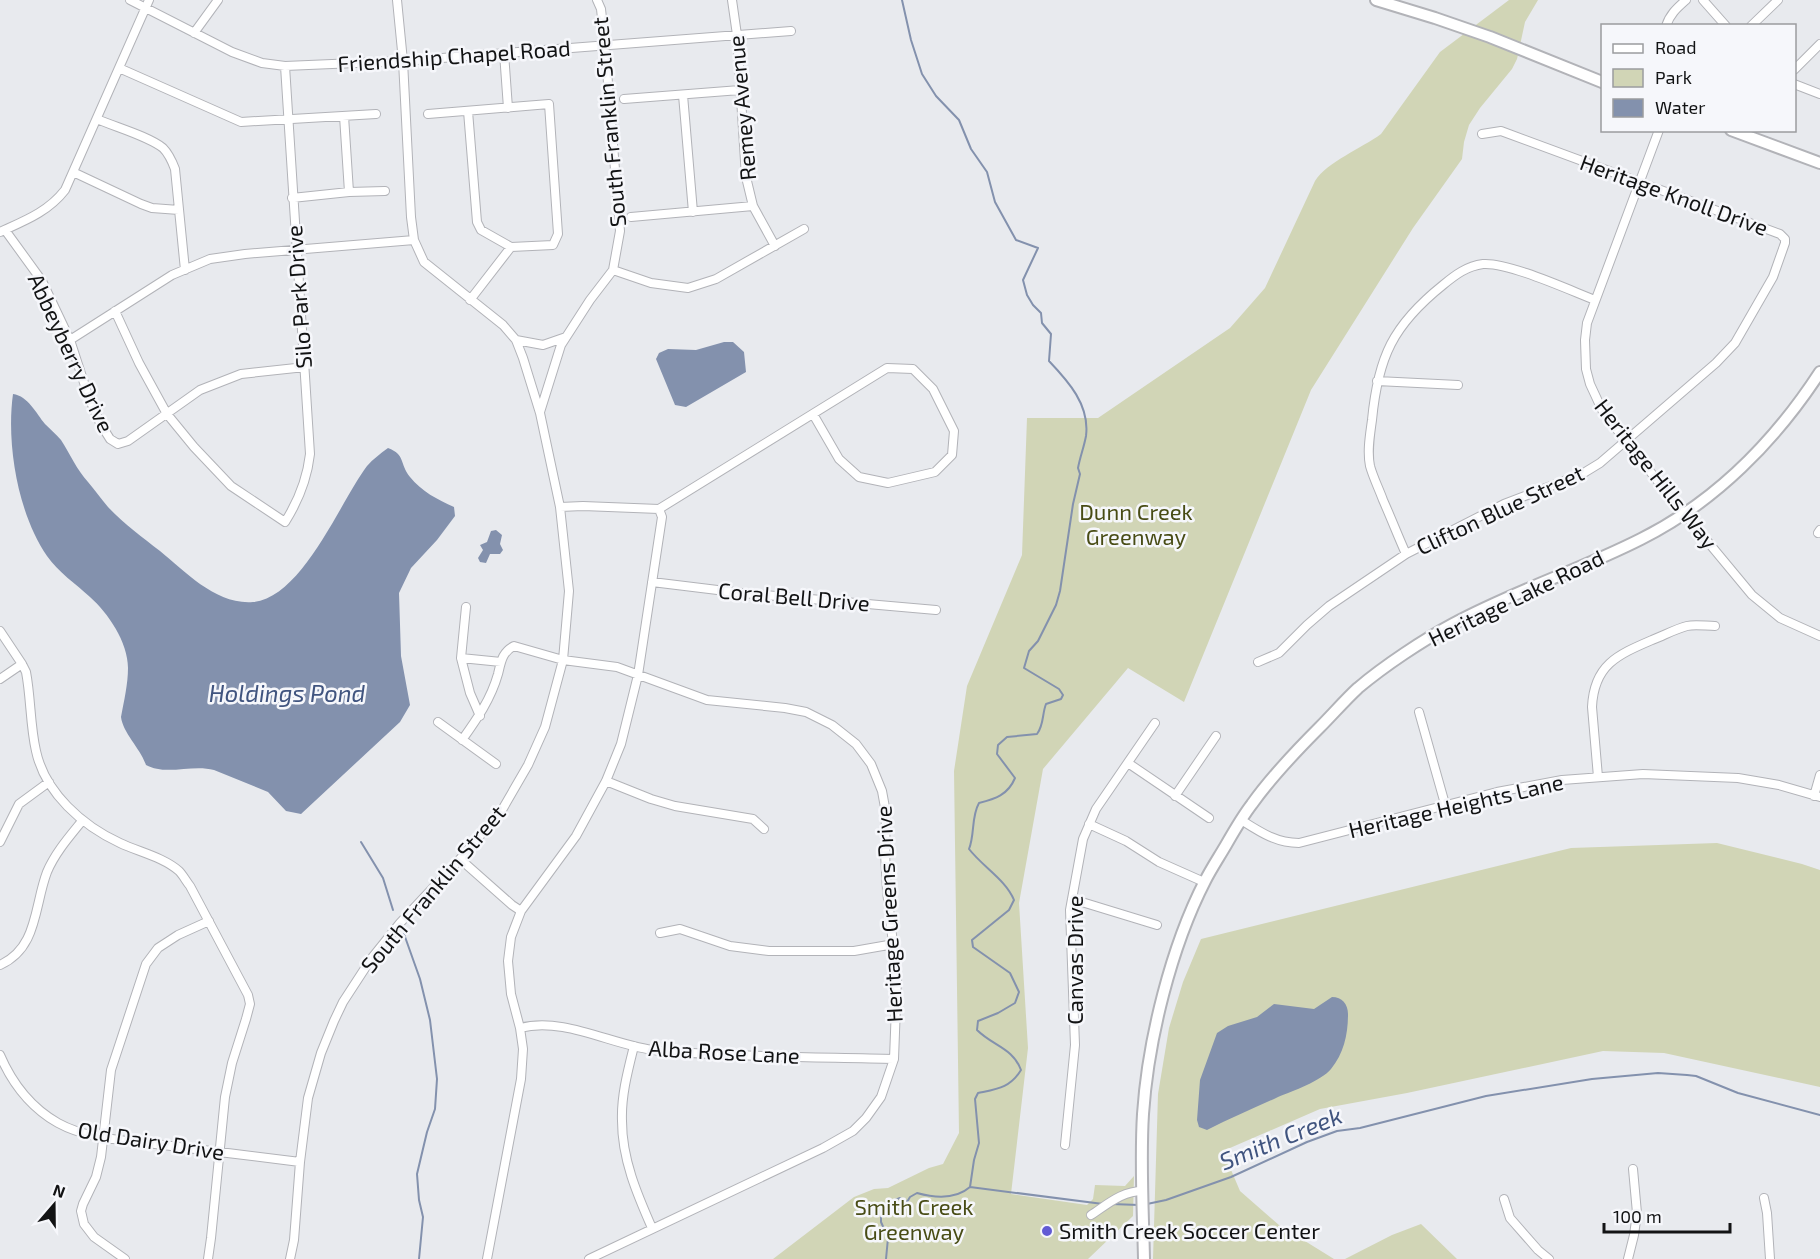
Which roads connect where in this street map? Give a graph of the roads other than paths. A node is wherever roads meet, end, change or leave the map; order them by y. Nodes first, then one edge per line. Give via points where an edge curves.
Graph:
1 (130, 0) edge
2 (218, 0) edge
3 (397, 0) edge
4 (597, 0) edge
5 (732, 0) edge
6 (1376, 0) edge
7 (1686, 0) edge
8 (1703, 0) edge
9 (1778, 0) edge
10 (147, 4) edge
11 (1667, 24) edge
12 (1724, 24) edge
13 (1752, 24) edge
14 (792, 31) dead end
15 (194, 33) junction
16 (737, 35) junction
17 (1820, 44) edge
18 (605, 46) junction
19 (504, 53) junction
20 (403, 61) junction
21 (285, 66) junction
22 (119, 68) junction
23 (1796, 68) edge
24 (1601, 82) edge
25 (1796, 85) edge
26 (740, 90) junction
27 (1820, 94) edge
28 (683, 95) junction
29 (624, 99) dead end
30 (508, 108) junction
31 (468, 111) junction
32 (376, 114) dead end
33 (428, 114) dead end
34 (344, 116) junction
35 (97, 119) junction
36 (288, 119) junction
37 (1658, 132) edge
38 (1736, 132) edge
39 (1482, 134) dead end
40 (1820, 163) edge
41 (73, 172) junction
42 (1639, 182) junction
43 (385, 191) dead end
44 (349, 192) junction
45 (292, 198) junction
46 (753, 206) junction
47 (179, 210) junction
48 (693, 212) junction
49 (631, 217) dead end
50 (804, 229) dead end
51 (2, 231) edge
52 (414, 240) junction
53 (775, 246) junction
54 (511, 247) junction
55 (296, 250) junction
56 (184, 270) junction
57 (613, 270) junction
58 (470, 300) junction
59 (1595, 300) junction
60 (115, 311) junction
61 (566, 337) junction
62 (69, 340) junction
63 (516, 340) junction
64 (304, 367) junction
65 (1820, 372) edge
66 (1377, 381) junction
67 (1458, 385) dead end
68 (540, 413) junction
69 (167, 414) junction
70 (813, 414) junction
71 (1625, 441) junction
72 (560, 507) junction
73 (659, 509) junction
74 (1684, 513) junction
75 (1406, 554) junction
76 (652, 582) junction
77 (466, 607) dead end
78 (936, 610) dead end
79 (1715, 626) dead end
80 (0, 631) edge
81 (1820, 636) edge
82 (461, 658) junction
83 (563, 660) junction
84 (501, 662) junction
85 (1258, 662) dead end
86 (22, 664) junction
87 (638, 675) junction
88 (0, 679) edge
89 (1419, 712) dead end
90 (480, 716) junction
91 (438, 722) dead end
92 (1155, 723) dead end
93 (1216, 736) dead end
94 (462, 740) junction
95 (496, 764) dead end
96 (1128, 764) junction
97 (1820, 775) edge
98 (1598, 777) junction
99 (606, 781) junction
100 (49, 782) junction
101 (1175, 796) junction
102 (1817, 796) edge
103 (1444, 804) junction
104 (1209, 818) dead end
105 (1241, 820) junction
106 (82, 821) junction
107 (1089, 824) junction
108 (764, 829) dead end
109 (0, 842) edge
110 (460, 860) junction
111 (1204, 882) junction
112 (1072, 899) junction
113 (521, 911) junction
114 (209, 921) junction
115 (1157, 925) dead end
116 (660, 933) dead end
117 (894, 944) junction
118 (0, 965) edge
119 (520, 1028) junction
120 (634, 1046) junction
121 (0, 1054) edge
122 (894, 1059) junction
123 (102, 1137) junction
124 (1065, 1145) dead end
125 (219, 1152) junction
126 (300, 1162) junction
127 (1633, 1169) dead end
128 (1143, 1191) junction
129 (1764, 1198) dead end
130 (1503, 1200) dead end
131 (1091, 1215) dead end
132 (652, 1228) junction
133 (125, 1259) edge
134 (207, 1259) edge
135 (290, 1259) edge
136 (487, 1259) edge
137 (589, 1259) edge
138 (1144, 1259) edge
139 (1550, 1259) edge
140 (1628, 1259) edge
141 (1770, 1259) edge

1 - 10 street, Friendship Chapel Road
2 - 15 street
3 - 20 street, South Franklin Street
4 - 18 street, South Franklin Street
5 - 16 street, Remey Avenue
6 - 24 main road via 1490,37
7 - 11 street
8 - 12 street
9 - 13 street
10 - 15 street, Friendship Chapel Road
10 - 22 street
14 - 16 street, Friendship Chapel Road
15 - 21 street, Friendship Chapel Road via 262,63
16 - 18 street, Friendship Chapel Road
16 - 26 street, Remey Avenue
17 - 23 street
18 - 19 street, Friendship Chapel Road
18 - 57 street, South Franklin Street via 620,231
19 - 20 street, Friendship Chapel Road
19 - 30 street
20 - 21 street, Friendship Chapel Road
20 - 52 street, South Franklin Street
21 - 36 street, Silo Park Drive
22 - 35 street
22 - 36 street via 241,122
25 - 27 street
26 - 28 street
26 - 46 street, Remey Avenue via 746,177
28 - 29 street
28 - 48 street
30 - 31 street
30 - 54 street via 549,104 558,234 554,244
31 - 33 street
31 - 54 street via 477,222 481,230
32 - 34 street
34 - 36 street
34 - 44 street
35 - 41 street
35 - 47 street via 163,148 175,169
36 - 45 street, Silo Park Drive
37 - 42 street, Heritage Hills Way
38 - 40 main road
39 - 42 street, Heritage Knoll Drive via 1501,131
41 - 47 street via 152,208
41 - 51 street via 57,201 36,216
42 - 59 street, Heritage Hills Way
42 - 71 street, Heritage Knoll Drive via 1775,231 1785,243 1773,277 1735,343
43 - 44 street
44 - 45 street
45 - 55 street, Silo Park Drive
46 - 48 street
46 - 53 street, Remey Avenue
47 - 56 street
48 - 49 street
50 - 53 street
51 - 62 street, Abbeyberry Drive via 42,282
52 - 55 street
52 - 58 street, South Franklin Street via 424,262
53 - 57 street via 716,279 688,288 651,283
54 - 58 street
55 - 56 street via 210,259
55 - 64 street, Silo Park Drive
56 - 60 street
57 - 61 street, South Franklin Street
58 - 63 street, South Franklin Street
59 - 66 street via 1498,265 1470,267 1410,315 1392,340
59 - 71 street, Heritage Hills Way via 1587,323 1586,369 1595,398
60 - 62 street
60 - 69 street
61 - 63 street via 543,345
61 - 68 street, South Franklin Street
62 - 69 street, Abbeyberry Drive via 89,398 110,439 118,444 128,441
63 - 68 street, South Franklin Street
64 - 69 street via 241,374 200,390
64 - 69 street, Silo Park Drive via 310,454 301,493 285,522 231,486
65 - 74 main road, Heritage Lake Road via 1772,437 1739,470
66 - 67 street
66 - 75 street via 1370,467
68 - 72 street, South Franklin Street
70 - 70 street via 887,368 913,369 933,389 954,431 952,455 935,472 888,483 859,477 839,459
70 - 73 street
71 - 74 street, Heritage Hills Way
71 - 75 street, Clifton Blue Street via 1582,474 1504,504
72 - 73 street
72 - 83 street, South Franklin Street via 569,591
73 - 76 street via 662,517
74 - 81 street, Heritage Hills Way via 1752,595 1788,622
74 - 105 main road, Heritage Lake Road via 1640,540 1454,624 1410,651 1359,687 1293,753
75 - 85 street, Clifton Blue Street via 1329,606 1279,653
76 - 78 street, Coral Bell Drive
76 - 87 street
77 - 82 street
79 - 98 street via 1688,626 1624,652 1605,667 1592,697
80 - 86 street
82 - 84 street
82 - 90 street
83 - 84 street, Heritage Greens Drive via 514,646
83 - 87 street, Heritage Greens Drive via 617,667
83 - 110 street, South Franklin Street via 545,727 528,765 502,810
84 - 90 street via 492,695
86 - 88 street
86 - 100 street via 36,753
87 - 99 street via 621,744
87 - 117 street, Heritage Greens Drive via 707,700 806,712 832,725 856,744 871,764 882,790
89 - 103 street
90 - 94 street
91 - 94 street
92 - 96 street, Canvas Drive
93 - 101 street
94 - 95 street
96 - 101 street
96 - 107 street, Canvas Drive
97 - 102 street
98 - 102 street, Heritage Heights Lane via 1643,774 1738,778
98 - 103 street, Heritage Heights Lane via 1527,785
99 - 108 street via 675,806 753,819
99 - 113 street via 576,836
100 - 106 street
100 - 109 street via 20,804
101 - 104 street
103 - 105 street, Heritage Heights Lane via 1299,843 1267,836
105 - 111 main road, Heritage Lake Road
106 - 114 street via 100,834 179,871
106 - 118 street via 48,871 22,949
107 - 111 street
107 - 112 street, Canvas Drive
110 - 113 street
110 - 126 street, South Franklin Street via 400,923 343,1002 321,1053 308,1098
111 - 128 main road, Heritage Lake Road via 1172,963 1150,1060 1143,1114
112 - 115 street
112 - 124 street, Canvas Drive via 1074,1051
113 - 119 street via 511,937 508,962
114 - 123 street via 158,948 146,963 111,1070
114 - 125 street via 243,983 250,1004 225,1095
116 - 117 street via 680,929 730,946 769,951 854,951
117 - 122 street, Heritage Greens Drive
119 - 120 street, Alba Rose Lane via 568,1028
119 - 136 street via 521,1079
120 - 122 street, Alba Rose Lane via 735,1055
120 - 132 street via 621,1120 624,1151
121 - 123 street, Old Dairy Drive via 12,1080 37,1108 67,1127
122 - 132 street, Heritage Greens Drive via 881,1097 853,1131
123 - 125 street, Old Dairy Drive
123 - 133 street via 101,1157 83,1203 82,1218 94,1237
125 - 126 street, Old Dairy Drive
125 - 134 street
126 - 135 street, South Franklin Street
127 - 140 street via 1637,1213
128 - 131 street via 1124,1193
128 - 138 main road, Heritage Lake Road
129 - 141 street
130 - 139 street via 1510,1218
132 - 137 street, Heritage Greens Drive

